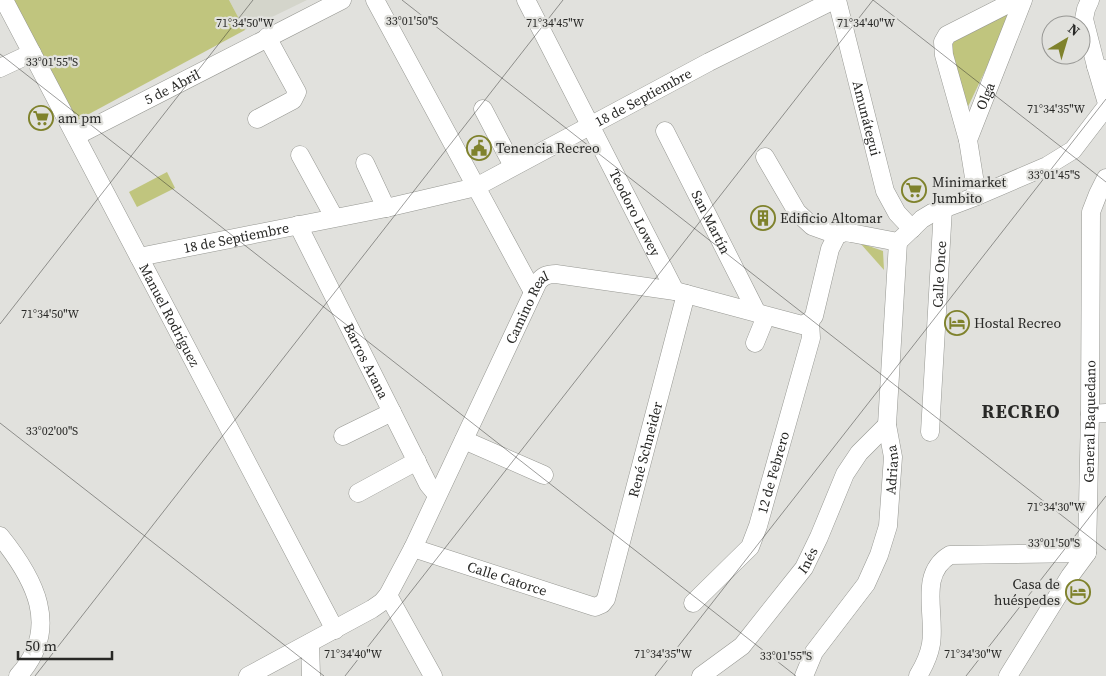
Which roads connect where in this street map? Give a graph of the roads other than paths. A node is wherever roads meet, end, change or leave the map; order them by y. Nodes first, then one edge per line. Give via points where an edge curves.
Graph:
1 (4, 0) edge
2 (342, 0) edge
3 (375, 0) edge
4 (526, 0) edge
5 (835, 0) edge
6 (1016, 0) edge
7 (1023, 0) edge
8 (1090, 0) edge
9 (267, 37) junction
10 (32, 52) junction
11 (0, 68) edge
12 (1101, 68) edge
13 (1106, 100) edge
14 (1106, 107) edge
15 (483, 109) dead end
16 (257, 119) dead end
17 (591, 125) junction
18 (665, 131) dead end
19 (76, 136) junction
20 (968, 140) junction
21 (300, 155) dead end
22 (765, 157) dead end
23 (365, 163) dead end
24 (512, 166) junction
25 (1106, 178) edge
26 (476, 187) junction
27 (977, 196) junction
28 (386, 208) junction
29 (943, 208) junction
30 (334, 218) junction
31 (298, 225) junction
32 (912, 229) junction
33 (837, 235) junction
34 (898, 242) junction
35 (139, 257) junction
36 (533, 292) junction
37 (680, 293) junction
38 (761, 314) junction
39 (810, 321) junction
40 (755, 343) dead end
41 (392, 412) junction
42 (1098, 413) edge
43 (888, 425) junction
44 (930, 432) dead end
45 (343, 436) dead end
46 (464, 440) junction
47 (417, 461) junction
48 (544, 475) dead end
49 (358, 493) dead end
50 (438, 496) junction
51 (0, 536) edge
52 (413, 548) junction
53 (1087, 553) junction
54 (388, 595) junction
55 (693, 603) dead end
56 (602, 604) joint
57 (335, 630) junction
58 (310, 643) junction
59 (18, 676) edge
60 (248, 676) edge
61 (311, 676) edge
62 (433, 676) edge
63 (701, 676) edge
64 (804, 676) edge
65 (918, 676) edge
66 (1008, 676) edge

1 - 10 street, Manuel Rodríguez
2 - 9 street, 5 de Abril
3 - 26 street
4 - 17 street, Teodoro Lowey
5 - 17 street, 18 de Septiembre
5 - 32 street, Amunátegui via 885,191 897,213
6 - 20 street via 946,35 943,42
7 - 20 street, Olga
8 - 12 street via 1084,19
9 - 16 street via 297,92 293,100
9 - 19 street, 5 de Abril
10 - 11 street
10 - 19 street, Manuel Rodríguez
12 - 13 street
14 - 27 street via 1073,150 1047,166
15 - 24 street
17 - 24 street, 18 de Septiembre
17 - 37 street, Teodoro Lowey
18 - 38 street, San Martín
19 - 35 street, Manuel Rodríguez
20 - 27 street
21 - 30 street
22 - 33 street via 797,212 812,226
23 - 28 street
24 - 26 street, 18 de Septiembre
25 - 42 street, General Baquedano via 1091,212
26 - 28 street, 18 de Septiembre
26 - 36 street
27 - 29 street
28 - 30 street, 18 de Septiembre
29 - 32 street via 922,219
29 - 44 street, Calle Once
30 - 31 street, 18 de Septiembre
31 - 35 street, 18 de Septiembre
31 - 41 street, Barros Arana
32 - 34 street
33 - 34 street via 845,232
33 - 39 street
34 - 43 street, Adriana
35 - 57 street, Manuel Rodríguez
36 - 37 street, Camino Real via 543,276 549,274
36 - 46 street, Camino Real
37 - 38 street, Camino Real
37 - 56 street, René Schneider via 606,599
38 - 39 street, Camino Real via 802,325
38 - 40 street
39 - 55 street, 12 de Febrero via 811,338 750,548
41 - 45 street
41 - 47 street, Barros Arana
42 - 53 street, General Baquedano
43 - 63 street, Inés via 859,453 845,474 804,568 742,646
43 - 64 street, Adriana via 892,457 891,498 888,526 879,555 866,584 814,652
46 - 48 street
46 - 50 street, Camino Real
47 - 49 street
47 - 50 street, Barros Arana
50 - 52 street, Camino Real
51 - 59 street via 24,569 35,590 40,610 40,632 34,651
52 - 54 street, Camino Real
52 - 56 street, Calle Catorce via 595,607
53 - 65 street via 950,555 942,560 932,575 932,642
53 - 66 street
54 - 57 street, Camino Real via 372,609
54 - 62 street
57 - 58 street, Camino Real
58 - 60 street, Camino Real
58 - 61 street

